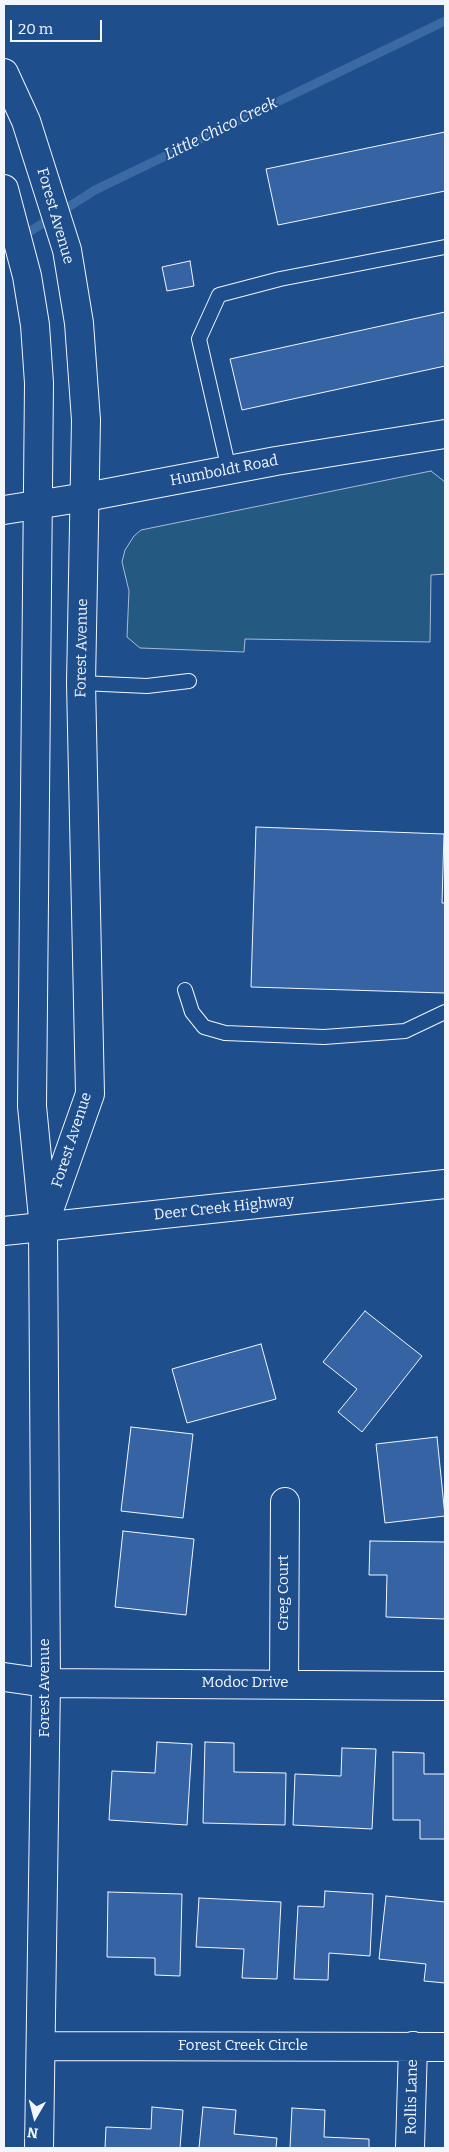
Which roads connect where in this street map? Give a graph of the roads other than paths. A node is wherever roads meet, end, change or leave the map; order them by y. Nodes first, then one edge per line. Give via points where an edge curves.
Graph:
1 (4, 73) edge
2 (4, 190) edge
3 (445, 247) edge
4 (445, 434) edge
5 (229, 470) junction
6 (86, 497) junction
7 (38, 504) junction
8 (4, 510) edge
9 (189, 681) dead end
10 (81, 683) junction
11 (185, 990) dead end
12 (445, 1012) edge
13 (445, 1184) edge
14 (44, 1227) junction
15 (4, 1231) edge
16 (285, 1502) dead end
17 (4, 1678) edge
18 (46, 1683) junction
19 (284, 1683) junction
20 (445, 1686) edge
21 (42, 2046) junction
22 (413, 2046) junction
23 (445, 2047) edge
24 (40, 2148) edge
25 (410, 2148) edge

1 - 6 street, Forest Avenue via 26,121 67,250 80,332 86,420
2 - 7 street, Forest Avenue via 27,276 35,325 39,384
3 - 5 lane via 280,278 219,295 199,340
4 - 5 street, Humboldt Road
5 - 6 street, Humboldt Road
6 - 7 street, Humboldt Road
6 - 10 street, Forest Avenue
7 - 8 street, Humboldt Road
7 - 14 street, Forest Avenue via 32,1106
9 - 10 lane via 147,686
10 - 14 street, Forest Avenue via 90,1094
11 - 12 lane via 192,1012 204,1028 225,1033 324,1037 405,1031
13 - 14 street, Deer Creek Highway
14 - 15 street, Deer Creek Highway
14 - 18 street, Forest Avenue
16 - 19 street, Greg Court
17 - 18 street, Modoc Drive
18 - 19 street, Modoc Drive
18 - 21 street, Forest Avenue
19 - 20 street, Modoc Drive
21 - 22 street, Forest Creek Circle
21 - 24 street, Forest Avenue
22 - 23 street, Forest Creek Circle
22 - 25 street, Rollis Lane

